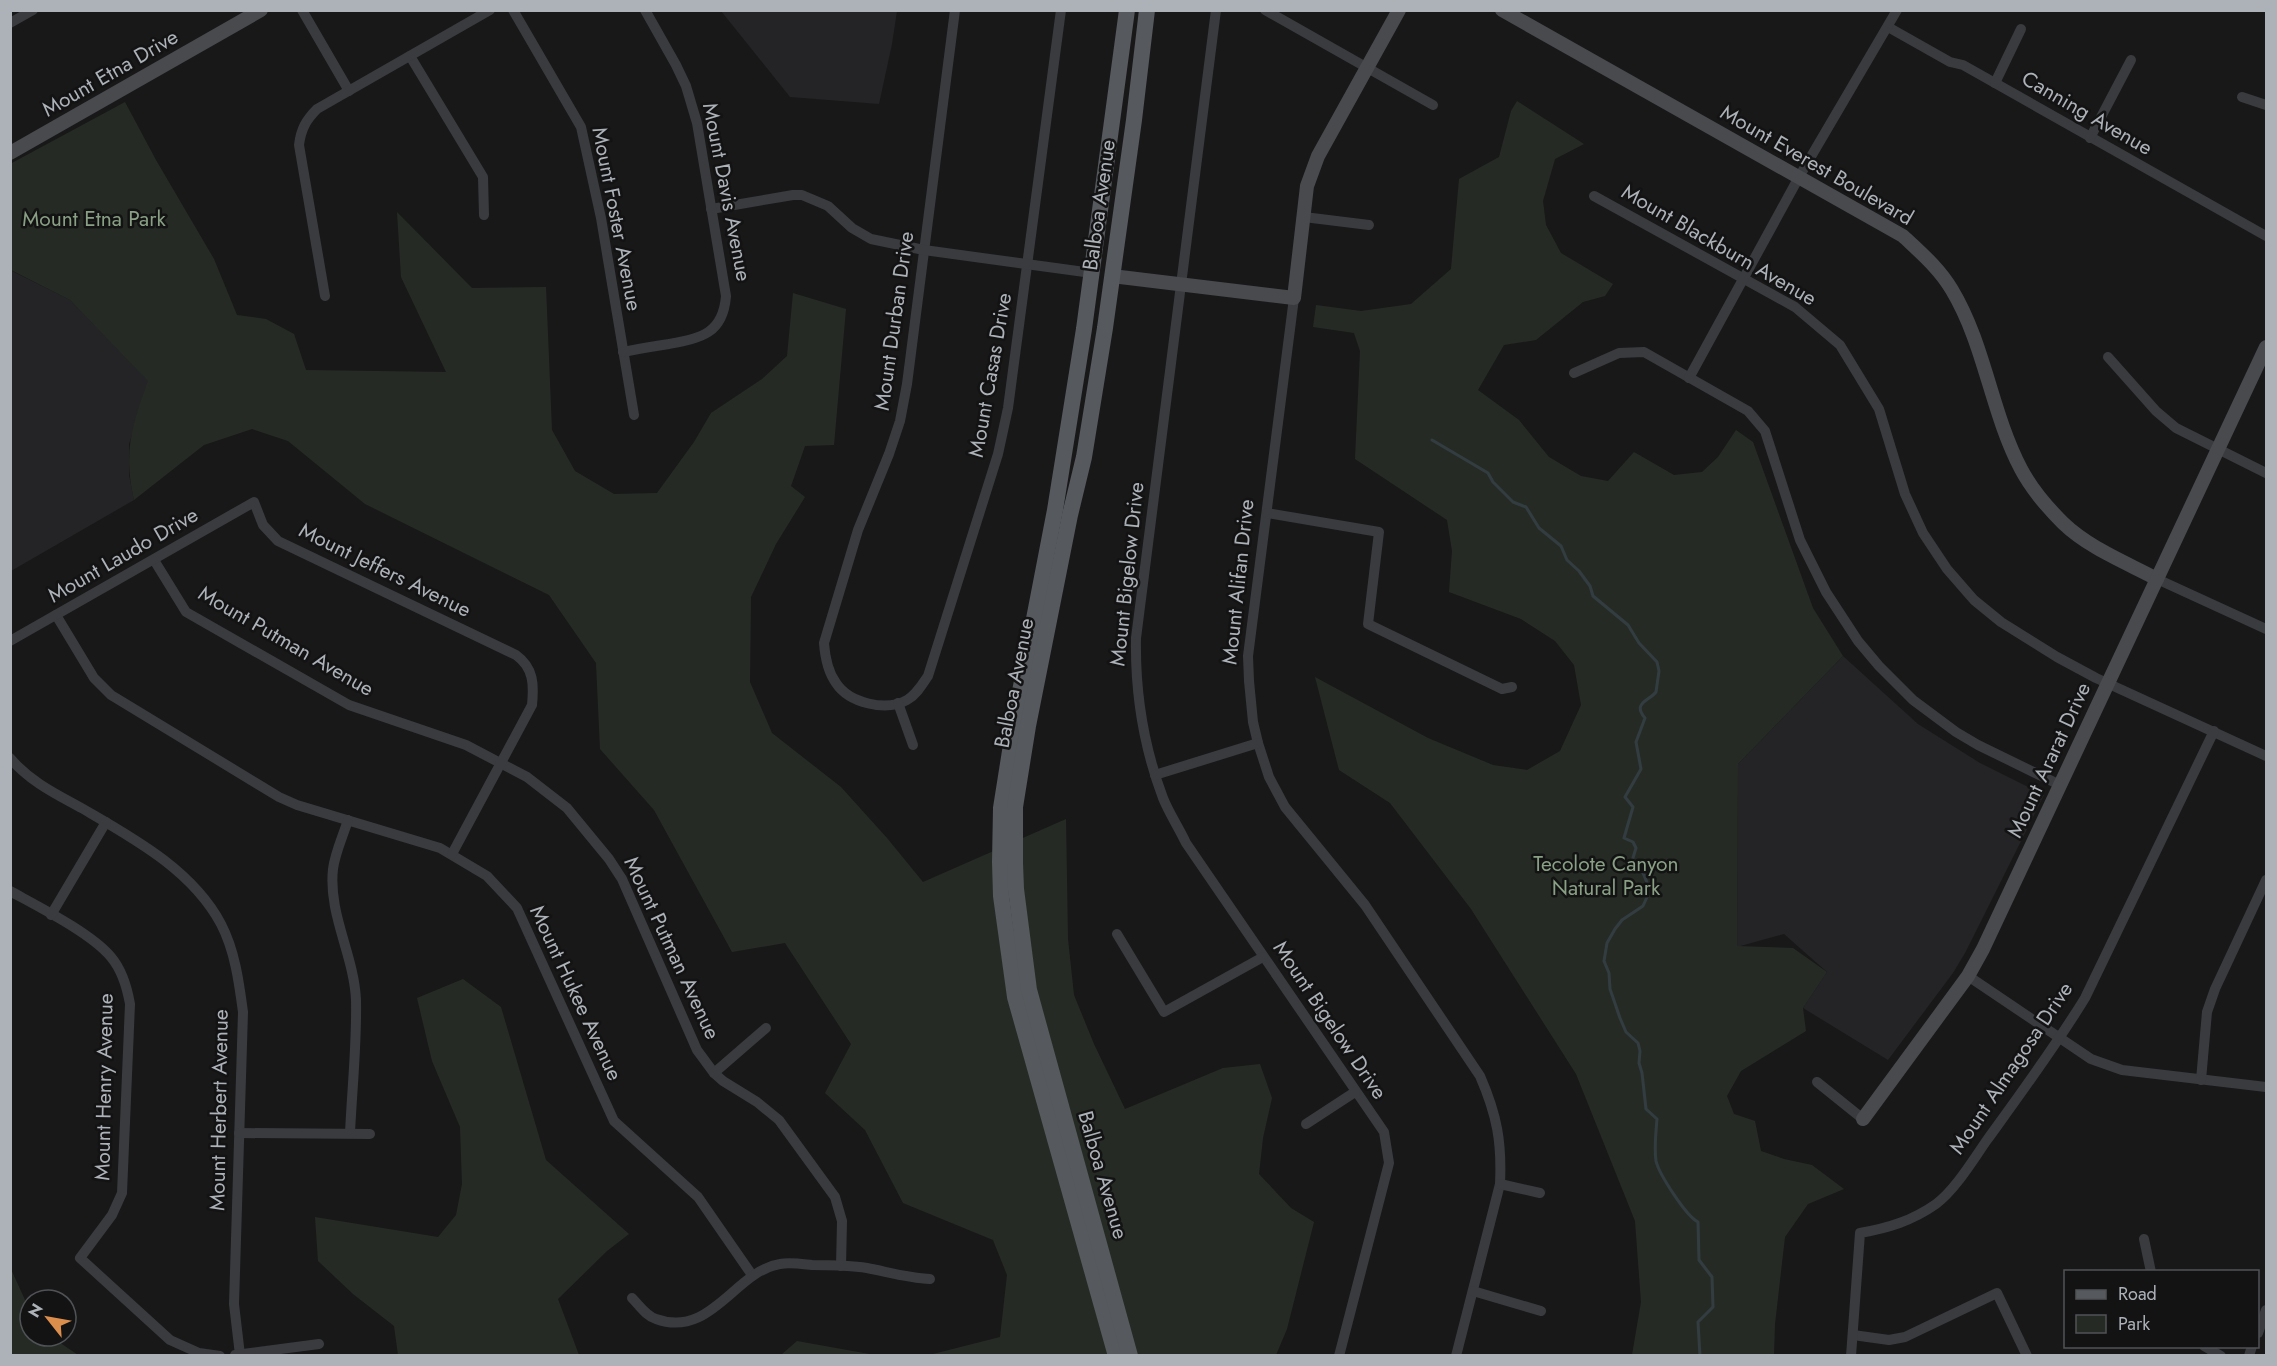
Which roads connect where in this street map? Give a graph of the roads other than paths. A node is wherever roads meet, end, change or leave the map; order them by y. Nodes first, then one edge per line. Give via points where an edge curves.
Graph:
1 (33, 10) edge
2 (261, 10) edge
3 (302, 10) edge
4 (490, 10) edge
5 (513, 10) edge
6 (645, 10) edge
7 (955, 10) edge
8 (1061, 10) edge
9 (1127, 10) edge
10 (1147, 10) edge
11 (1216, 10) edge
12 (1265, 10) edge
13 (1399, 10) edge
14 (1502, 10) edge
15 (1897, 10) edge
16 (10, 24) edge
17 (1888, 27) junction
18 (2021, 29) dead end
19 (410, 56) junction
20 (2131, 60) dead end
21 (1366, 67) junction
22 (1995, 83) junction
23 (349, 91) junction
24 (2242, 96) dead end
25 (1433, 105) dead end
26 (2266, 105) edge
27 (2090, 138) junction
28 (10, 153) edge
29 (1799, 177) junction
30 (1594, 196) dead end
31 (711, 209) junction
32 (484, 215) dead end
33 (1304, 217) junction
34 (1370, 225) dead end
35 (2266, 236) edge
36 (1096, 242) junction
37 (924, 250) junction
38 (1029, 263) junction
39 (1092, 273) junction
40 (1112, 276) junction
41 (1743, 279) junction
42 (1182, 285) junction
43 (325, 296) dead end
44 (1294, 298) junction
45 (1105, 328) junction
46 (2266, 347) edge
47 (623, 352) junction
48 (2108, 357) dead end
49 (1574, 373) dead end
50 (1689, 378) junction
51 (634, 415) dead end
52 (2218, 449) junction
53 (2266, 473) edge
54 (254, 502) joint
55 (1267, 513) junction
56 (154, 560) junction
57 (2157, 579) junction
58 (56, 615) junction
59 (2266, 629) edge
60 (10, 641) edge
61 (2108, 683) junction
62 (1512, 687) dead end
63 (898, 704) junction
64 (2214, 731) junction
65 (1258, 743) junction
66 (913, 745) dead end
67 (2266, 756) edge
68 (10, 758) edge
69 (501, 762) junction
70 (1155, 775) junction
71 (2060, 785) junction
72 (348, 820) junction
73 (106, 822) junction
74 (452, 854) junction
75 (2266, 880) edge
76 (10, 891) edge
77 (51, 915) junction
78 (1117, 934) dead end
79 (1263, 957) junction
80 (1968, 976) junction
81 (766, 1028) dead end
82 (2060, 1040) junction
83 (714, 1073) junction
84 (2200, 1080) junction
85 (1817, 1082) dead end
86 (2266, 1087) edge
87 (1355, 1092) junction
88 (1863, 1119) joint
89 (1306, 1124) dead end
90 (239, 1133) junction
91 (350, 1133) junction
92 (370, 1134) dead end
93 (1500, 1184) junction
94 (1540, 1193) dead end
95 (2144, 1239) dead end
96 (841, 1266) junction
97 (2151, 1270) edge
98 (752, 1275) junction
99 (930, 1279) dead end
100 (1473, 1291) junction
101 (632, 1299) dead end
102 (2266, 1310) edge
103 (1541, 1311) dead end
104 (2259, 1330) edge
105 (1853, 1335) junction
106 (319, 1344) dead end
107 (2206, 1348) edge
108 (237, 1355) edge
109 (220, 1356) edge
110 (1116, 1356) edge
111 (1130, 1356) edge
112 (1339, 1356) edge
113 (1456, 1356) edge
114 (1851, 1356) edge
115 (2027, 1356) edge
116 (2221, 1356) edge

1 - 16 street
2 - 28 street, Mount Etna Drive
3 - 23 street
4 - 19 street
5 - 47 street, Mount Foster Avenue via 581,127
6 - 31 street, Mount Davis Avenue via 686,86 697,123
7 - 37 street, Mount Durban Drive
8 - 38 street, Mount Casas Drive
9 - 36 main road, Balboa Avenue
10 - 40 main road, Balboa Avenue
11 - 42 street, Mount Bigelow Drive
12 - 21 street
13 - 21 street, Mount Alifan Drive
14 - 29 street, Mount Everest Boulevard
15 - 17 street
17 - 22 street, Canning Avenue
17 - 29 street
18 - 22 street
19 - 23 street
19 - 32 street via 483,177
20 - 27 street
21 - 25 street
21 - 33 street, Mount Alifan Drive via 1318,156 1307,186
22 - 27 street, Canning Avenue
23 - 43 street via 317,109 300,132
24 - 26 street
27 - 35 street, Canning Avenue
29 - 41 street
29 - 57 street, Mount Everest Boulevard via 1903,236 1934,264 1971,328 2010,445 2032,488 2063,523 2088,543
30 - 41 street, Mount Blackburn Avenue
31 - 37 street via 802,195 828,206 871,239
31 - 47 street, Mount Davis Avenue via 726,296 721,319 710,333 696,339
33 - 34 street
33 - 44 street, Mount Alifan Drive
36 - 39 main road, Balboa Avenue
36 - 40 main road via 1101,262
37 - 38 street
37 - 63 street, Mount Durban Drive via 900,421 858,530 824,644 825,658 836,683 845,692 870,705
38 - 39 street
38 - 63 street, Mount Casas Drive via 998,454 928,676 916,693
39 - 45 main road via 1102,294
39 - 110 main road, Balboa Avenue via 1055,510 1001,808 1000,862 1015,997
40 - 42 street
40 - 45 main road, Balboa Avenue
41 - 50 street
41 - 61 street, Mount Blackburn Avenue via 1795,307 1840,345 1879,408 1905,494 1923,533 1974,600 2001,622
42 - 44 street
42 - 70 street, Mount Bigelow Drive via 1136,638 1138,705
44 - 55 street, Mount Alifan Drive
45 - 111 main road, Balboa Avenue via 1084,457 1028,726 1015,807 1014,863 1029,990
46 - 52 street, Mount Ararat Drive
47 - 51 street, Mount Foster Avenue
48 - 52 street via 2176,428
49 - 50 street via 1619,353 1635,351 1644,352
50 - 71 street via 1749,411 1765,431 1800,540 1826,592 1879,666 1913,700 1956,732
52 - 53 street
52 - 57 street, Mount Ararat Drive
54 - 56 street, Mount Laudo Drive
54 - 69 street, Mount Jeffers Avenue via 263,525 278,541 526,663 534,684 532,705
55 - 62 street via 1379,532 1368,624 1502,689
55 - 65 street, Mount Alifan Drive via 1248,656
56 - 58 street, Mount Laudo Drive
56 - 69 street, Mount Putman Avenue via 186,612 349,705 466,745
57 - 59 street, Mount Everest Boulevard
57 - 61 street, Mount Ararat Drive
58 - 60 street, Mount Laudo Drive
58 - 72 street, Mount Hukee Avenue via 94,678 111,695 279,797
61 - 64 street, Mount Blackburn Avenue
61 - 71 street, Mount Ararat Drive
63 - 66 street
64 - 67 street, Mount Blackburn Avenue
64 - 82 street, Mount Almagosa Drive via 2085,998
65 - 70 street
65 - 93 street, Mount Alifan Drive via 1269,777 1285,807 1365,905 1480,1076 1499,1129
68 - 73 street, Mount Herbert Avenue via 38,783
69 - 74 street
69 - 83 street, Mount Putman Avenue via 567,808 609,858 635,907 697,1050
70 - 79 street, Mount Bigelow Drive via 1186,843
71 - 80 street, Mount Ararat Drive
72 - 74 street, Mount Hukee Avenue
72 - 91 street via 333,867 333,889 356,1000
73 - 77 street
73 - 90 street, Mount Herbert Avenue via 169,862 193,885 220,923 236,965 243,1012
74 - 98 street, Mount Hukee Avenue via 487,876 517,908 614,1121 698,1197
75 - 84 street via 2207,1012
76 - 77 street, Mount Henry Avenue
77 - 109 street, Mount Henry Avenue via 94,941 111,957 122,974 129,1004 122,1192 112,1215 80,1258 170,1340 200,1353
78 - 79 street via 1164,1012
79 - 87 street, Mount Bigelow Drive
80 - 82 street
80 - 88 street, Mount Ararat Drive
81 - 83 street
82 - 84 street via 2091,1059 2122,1070
82 - 105 street, Mount Almagosa Drive via 1937,1203 1907,1221 1860,1233
83 - 96 street, Mount Putman Avenue via 779,1120 835,1197 842,1221
84 - 86 street
85 - 88 street, Mount Ararat Drive
87 - 89 street
87 - 112 street, Mount Bigelow Drive via 1384,1132 1389,1163
90 - 91 street
90 - 108 street, Mount Herbert Avenue via 234,1304
91 - 92 street
93 - 94 street
93 - 100 street, Mount Alifan Drive
95 - 97 street
96 - 98 street via 783,1263
96 - 99 street
98 - 101 street via 719,1306 680,1323 656,1319
100 - 103 street
100 - 113 street, Mount Alifan Drive
102 - 104 street
105 - 114 street, Mount Almagosa Drive
105 - 115 street via 1889,1340 1905,1337 1997,1293
106 - 108 street
107 - 116 street

